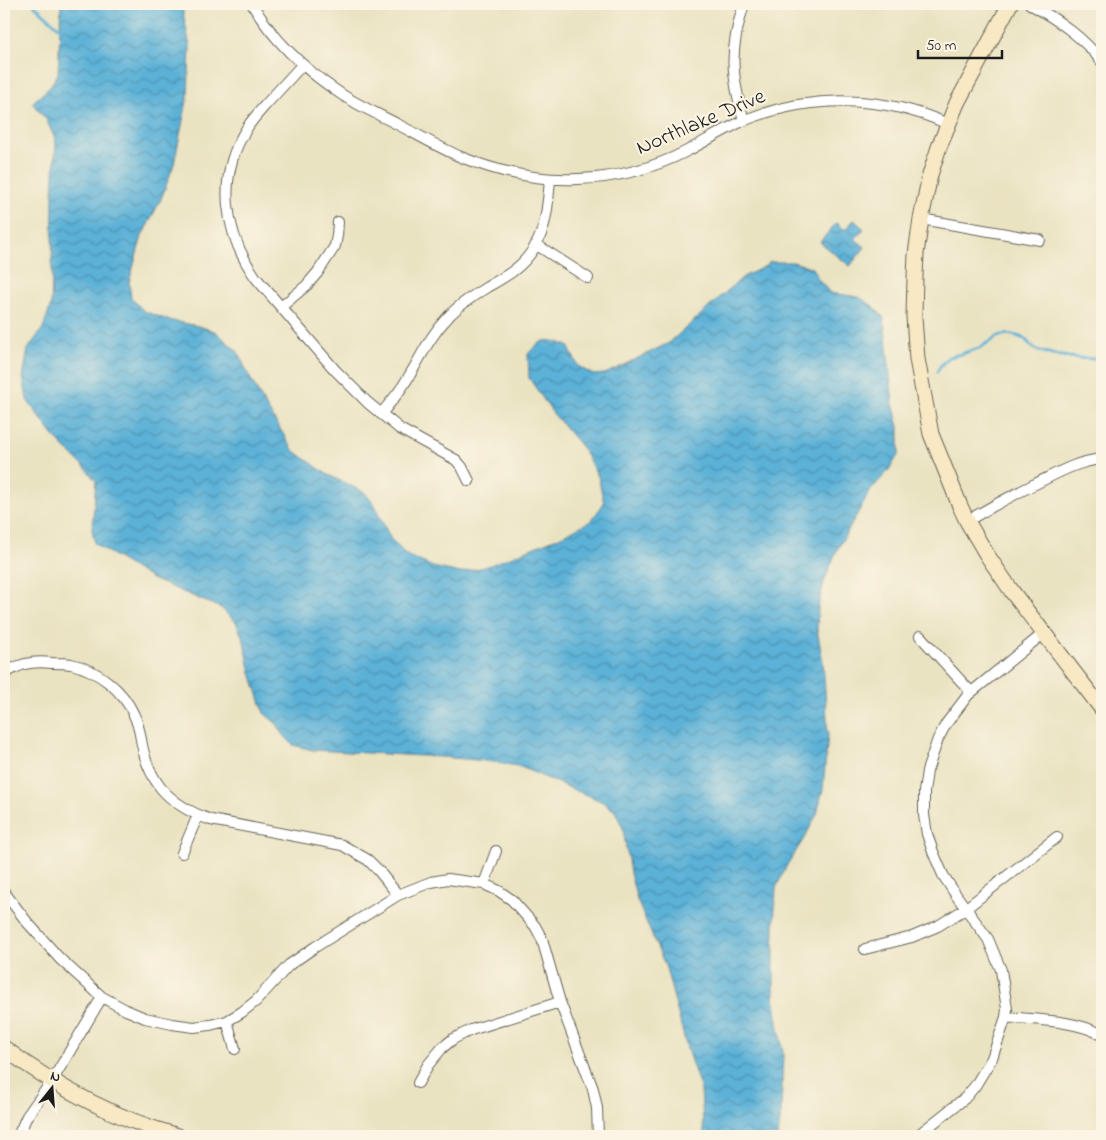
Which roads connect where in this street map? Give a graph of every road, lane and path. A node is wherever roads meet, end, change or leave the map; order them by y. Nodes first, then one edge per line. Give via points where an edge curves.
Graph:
1 (252, 4) edge
2 (744, 4) edge
3 (1010, 4) edge
4 (1030, 4) edge
5 (1102, 62) edge
6 (302, 64) junction
7 (744, 121) junction
8 (948, 124) junction
9 (550, 179) junction
10 (921, 219) junction
11 (338, 222) dead end
12 (1040, 240) dead end
13 (537, 245) junction
14 (588, 278) dead end
15 (281, 307) junction
16 (380, 414) junction
17 (1102, 460) edge
18 (469, 481) dead end
19 (967, 521) junction
20 (1044, 633) junction
21 (920, 636) dead end
22 (4, 674) edge
23 (971, 692) junction
24 (1102, 708) edge
25 (198, 815) junction
26 (1057, 838) dead end
27 (496, 851) dead end
28 (182, 853) dead end
29 (484, 884) junction
30 (4, 892) edge
31 (398, 895) junction
32 (965, 909) junction
33 (865, 950) dead end
34 (102, 997) junction
35 (560, 1002) junction
36 (1006, 1017) junction
37 (228, 1020) junction
38 (1102, 1035) edge
39 (4, 1048) edge
40 (235, 1049) dead end
41 (52, 1081) junction
42 (418, 1083) dead end
43 (929, 1127) junction
44 (18, 1136) edge
45 (178, 1136) edge
46 (598, 1136) edge
47 (917, 1136) edge
48 (936, 1136) edge

1 - 6 street, Northlake Drive via 274,37
2 - 7 street via 736,32 733,69
3 - 8 street
4 - 5 street via 1068,28
6 - 9 street, Northlake Drive via 342,95 459,156 509,173
6 - 15 street via 240,138 227,187 227,207 238,247 248,266
7 - 8 street, Northlake Drive via 795,105 836,101 904,108
7 - 9 street, Northlake Drive via 684,153 632,172
8 - 10 street via 930,175
9 - 13 street via 546,216
10 - 12 street
10 - 19 street via 914,298 920,374 931,434
11 - 15 street via 335,246 318,272 307,286
13 - 14 street
13 - 16 street via 514,270 449,316 430,340 399,392
15 - 16 street via 335,370
16 - 18 street via 456,460
17 - 19 street via 1070,467
19 - 20 street via 1013,593
20 - 23 street
20 - 24 street
21 - 23 street
22 - 25 street via 25,664 45,662 70,664 107,680 123,696 134,714 145,759 160,787 174,801
23 - 32 street via 938,739 924,792 924,816 933,852 943,875
25 - 28 street
25 - 31 street via 342,845 368,860
26 - 32 street
27 - 29 street
29 - 31 street via 448,879
29 - 35 street via 512,900 535,926 542,939
30 - 34 street via 60,959
31 - 37 street via 289,965 256,1001
32 - 33 street via 912,937
32 - 36 street via 988,939 1001,970
34 - 37 street via 144,1018 172,1024 210,1025
34 - 41 street
35 - 42 street via 452,1039 428,1065
35 - 46 street via 593,1089
36 - 38 street via 1072,1024
36 - 43 street via 992,1058 975,1086
37 - 40 street
39 - 41 street
41 - 44 street
41 - 45 street via 98,1106
43 - 47 street
43 - 48 street

